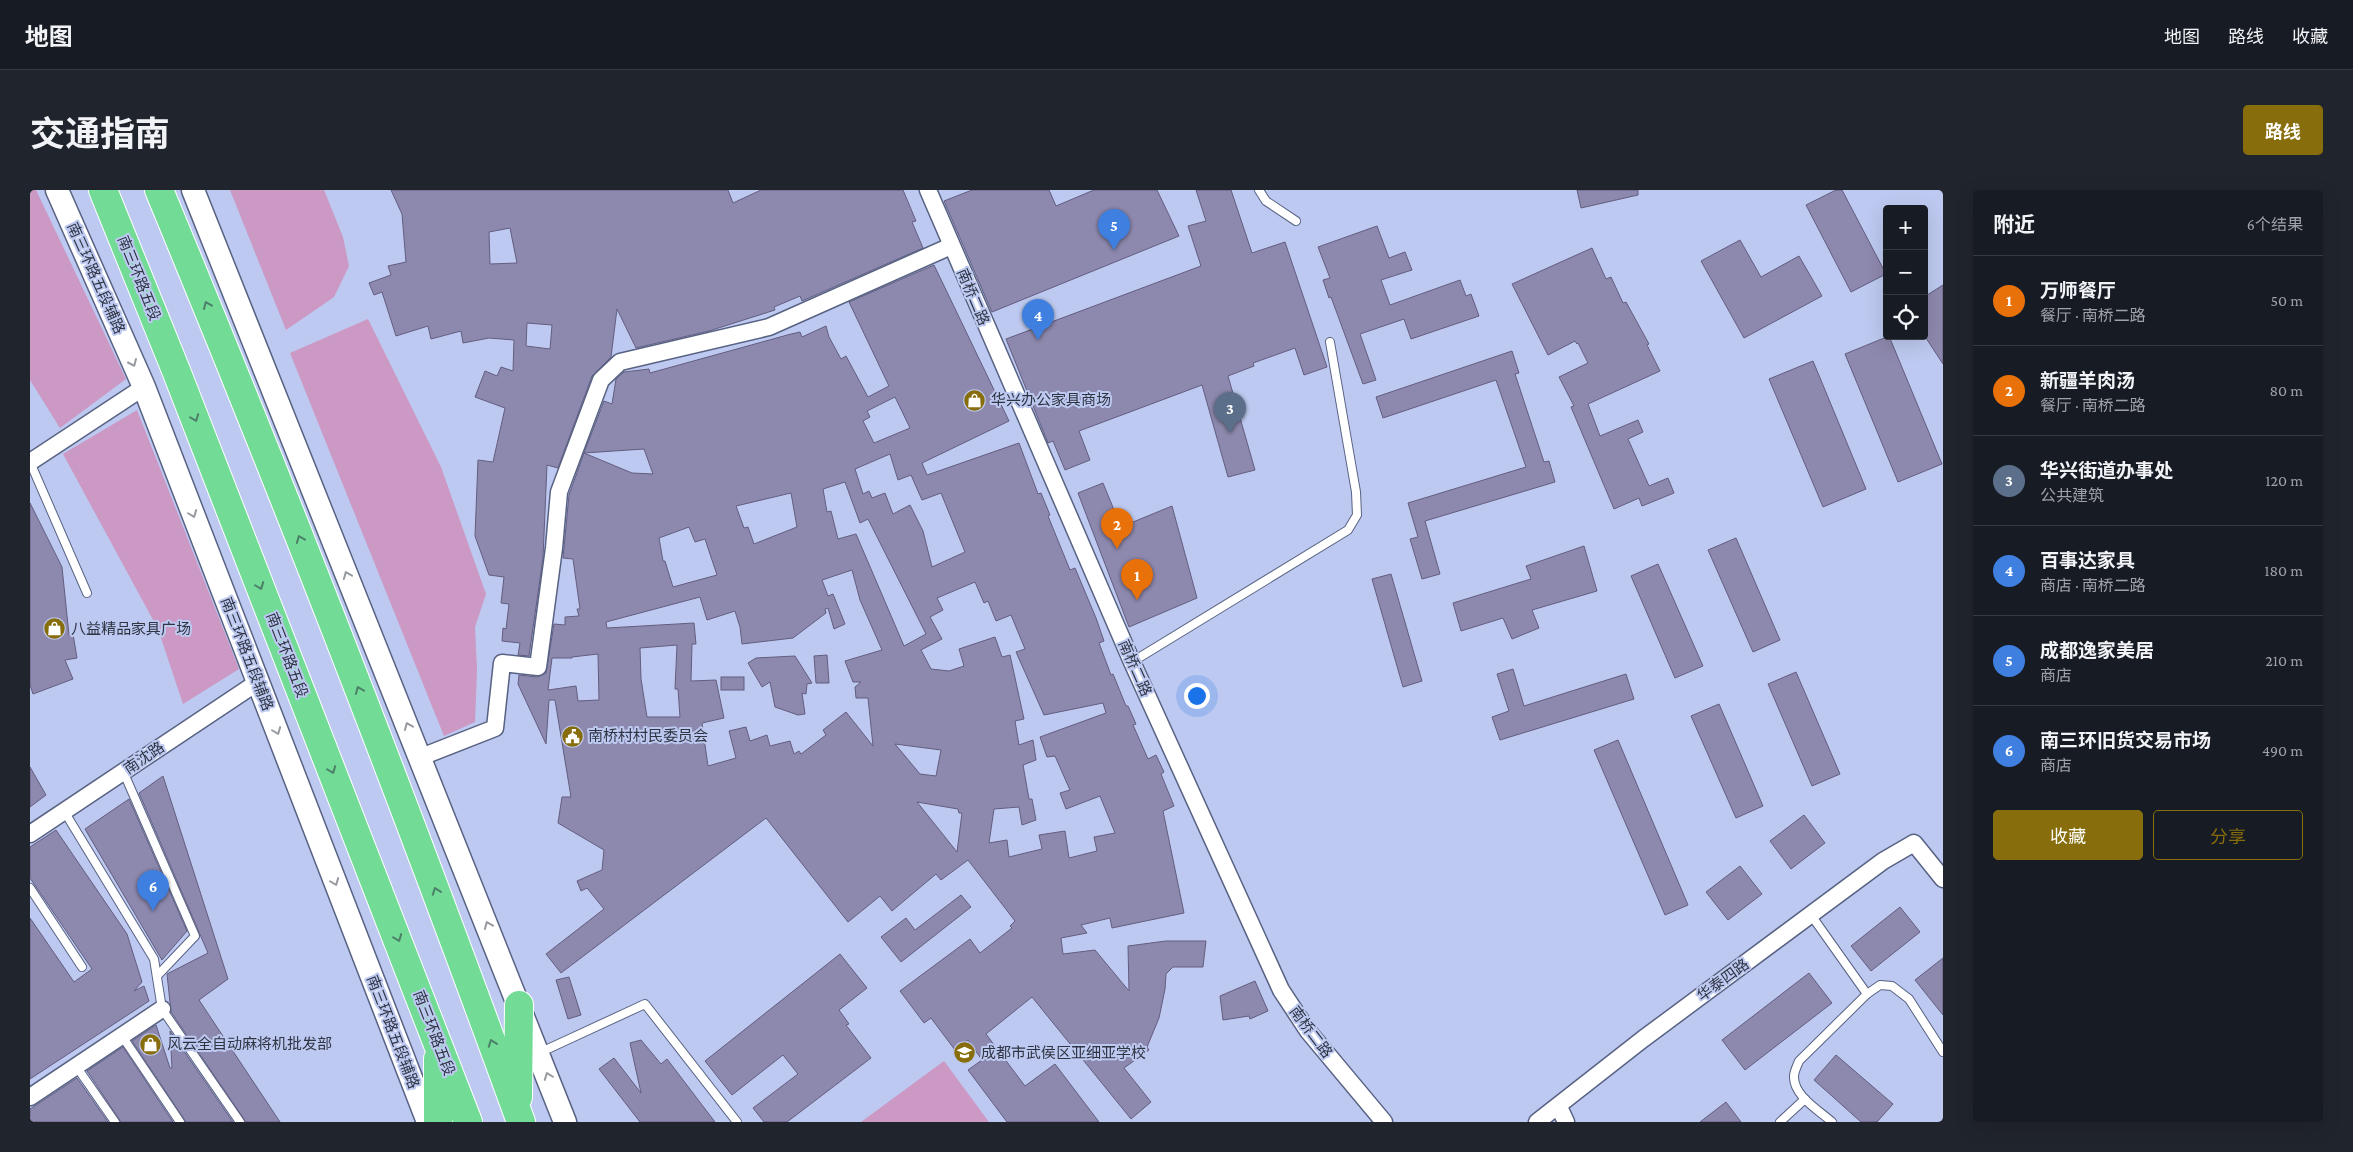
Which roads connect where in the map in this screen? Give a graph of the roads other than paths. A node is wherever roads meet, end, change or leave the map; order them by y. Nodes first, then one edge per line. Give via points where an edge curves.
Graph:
1 (57, 190) edge
2 (103, 190) edge
3 (159, 190) edge
4 (194, 190) edge
5 (928, 190) edge
6 (1258, 190) edge
7 (1296, 221) dead end
8 (951, 246) junction
9 (1330, 342) dead end
10 (144, 387) junction
11 (30, 462) edge
12 (86, 593) dead end
13 (1132, 662) junction
14 (258, 682) junction
15 (420, 758) junction
16 (123, 771) junction
17 (64, 810) junction
18 (30, 834) edge
19 (1943, 879) edge
20 (30, 888) edge
21 (1811, 914) junction
22 (82, 968) dead end
23 (157, 976) junction
24 (1867, 994) junction
25 (520, 1005) junction
26 (162, 1009) junction
27 (122, 1036) junction
28 (438, 1040) junction
29 (1943, 1052) edge
30 (539, 1053) junction
31 (76, 1066) junction
32 (30, 1097) edge
33 (1805, 1099) junction
34 (1559, 1107) junction
35 (519, 1118) edge
36 (115, 1122) edge
37 (180, 1122) edge
38 (240, 1122) edge
39 (428, 1122) edge
40 (438, 1122) edge
41 (468, 1122) edge
42 (565, 1122) edge
43 (737, 1122) edge
44 (1384, 1122) edge
45 (1537, 1122) edge
46 (1566, 1122) edge
47 (1780, 1122) edge
48 (1832, 1122) edge

1 -> 10 main road, 南三环路五段辅路
2 -> 28 highway, 南三环路五段
35 -> 3 highway via 408,815 226,350
15 -> 4 main road
5 - 8 street, 南桥二路
6 - 7 lane via 1266,201
8 - 13 street, 南桥二路
8 - 15 street via 769,327 620,362 601,380 559,492 538,667 502,663 495,728
9 - 13 lane via 1356,492 1356,515 1348,530
10 - 11 street
10 -> 14 main road, 南三环路五段辅路
11 - 12 lane
13 - 44 street, 南桥二路 via 1281,990 1308,1031
14 - 16 street, 南沈路
14 -> 39 main road, 南三环路五段辅路
25 -> 15 main road
16 - 17 street, 南沈路
16 - 23 lane via 195,936
17 - 18 street, 南沈路
17 - 23 lane via 154,958
19 - 21 street, 华泰四路 via 1914,843 1883,861
20 - 22 lane
21 - 24 lane
21 - 34 street, 华泰四路 via 1643,1039
23 - 26 lane
24 - 29 lane via 1880,985 1892,986 1909,999
24 - 33 lane via 1799,1061 1794,1076 1796,1086
25 - 30 main road
25 - 35 highway
26 - 27 street
26 - 38 lane
27 - 31 street
27 - 37 lane
28 - 40 highway
28 - 41 highway, 南三环路五段
42 -> 30 main road
30 - 43 lane via 645,1004
31 - 32 street
31 - 36 lane
33 - 47 lane
33 - 48 lane
34 - 45 street, 华泰四路
34 - 46 street

